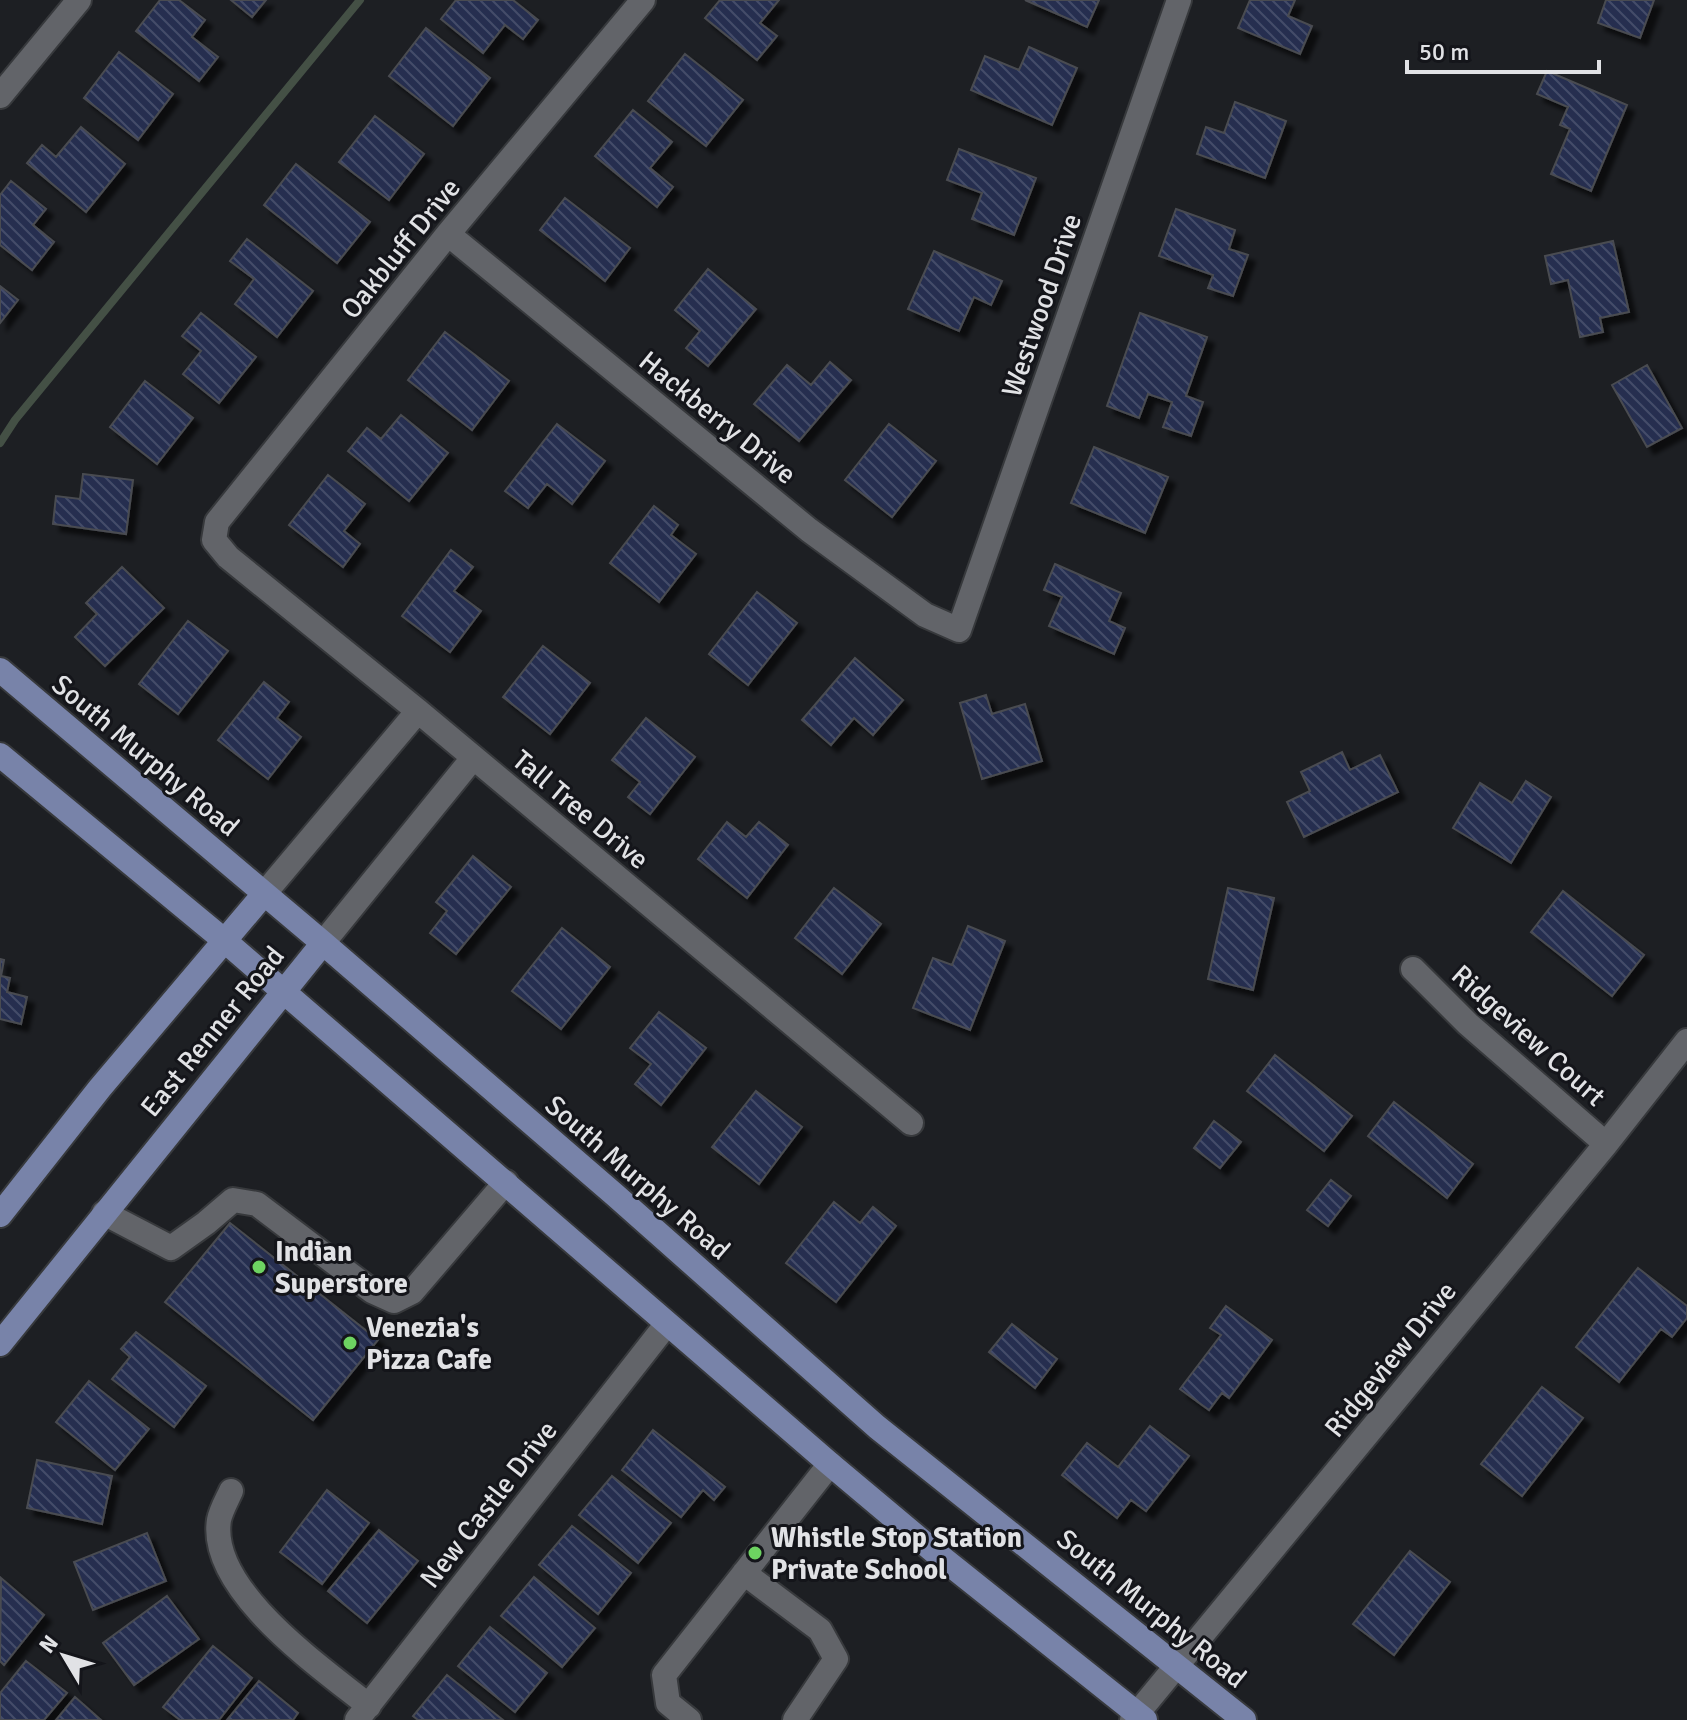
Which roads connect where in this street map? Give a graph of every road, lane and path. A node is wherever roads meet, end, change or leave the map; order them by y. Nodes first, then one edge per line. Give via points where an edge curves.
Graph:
1 (643, 0) edge
2 (1179, 0) edge
3 (73, 2) edge
4 (0, 96) edge
5 (448, 234) junction
6 (214, 540) joint
7 (959, 630) joint
8 (0, 670) edge
9 (418, 711) junction
10 (0, 755) edge
11 (473, 758) junction
12 (264, 894) junction
13 (225, 941) junction
14 (323, 943) junction
15 (1413, 969) dead end
16 (283, 992) junction
17 (1687, 1041) edge
18 (911, 1123) dead end
19 (1606, 1144) junction
20 (506, 1182) junction
21 (104, 1213) junction
22 (0, 1215) edge
23 (666, 1325) junction
24 (0, 1344) edge
25 (830, 1464) junction
26 (231, 1491) dead end
27 (744, 1573) junction
28 (1177, 1666) junction
29 (363, 1713) edge
30 (1138, 1718) edge
31 (689, 1720) edge
32 (795, 1720) edge
33 (1244, 1720) edge

1 - 5 street, Oakbluff Drive
2 - 7 street, Westwood Drive
3 - 4 street
5 - 6 street, Oakbluff Drive via 217,522
5 - 7 street, Hackberry Drive via 809,530 925,615
6 - 9 street, Tall Tree Drive via 228,557
8 - 12 main road, South Murphy Road
9 - 11 street, Tall Tree Drive
9 - 12 street, East Renner Road
10 - 13 main road
11 - 14 street, East Renner Road
11 - 18 street, Tall Tree Drive
12 - 13 main road, East Renner Road
12 - 14 main road, South Murphy Road
13 - 16 main road
13 - 22 main road, East Renner Road
14 - 16 main road, East Renner Road
14 - 28 main road, South Murphy Road via 877,1427
15 - 19 street, Ridgeview Court
16 - 20 main road
16 - 21 main road, East Renner Road
17 - 19 street, Ridgeview Drive
19 - 28 street, Ridgeview Drive
20 - 21 street via 412,1292 394,1301 372,1291 257,1204 233,1200 171,1248
20 - 23 main road
21 - 24 main road, East Renner Road
23 - 25 main road
23 - 29 street, New Castle Drive
25 - 27 street
25 - 30 main road
26 - 29 street via 219,1519 219,1543 240,1591
27 - 31 street via 664,1675 668,1703
27 - 32 street via 820,1630 836,1659
28 - 30 street, Ridgeview Drive
28 - 33 main road, South Murphy Road

